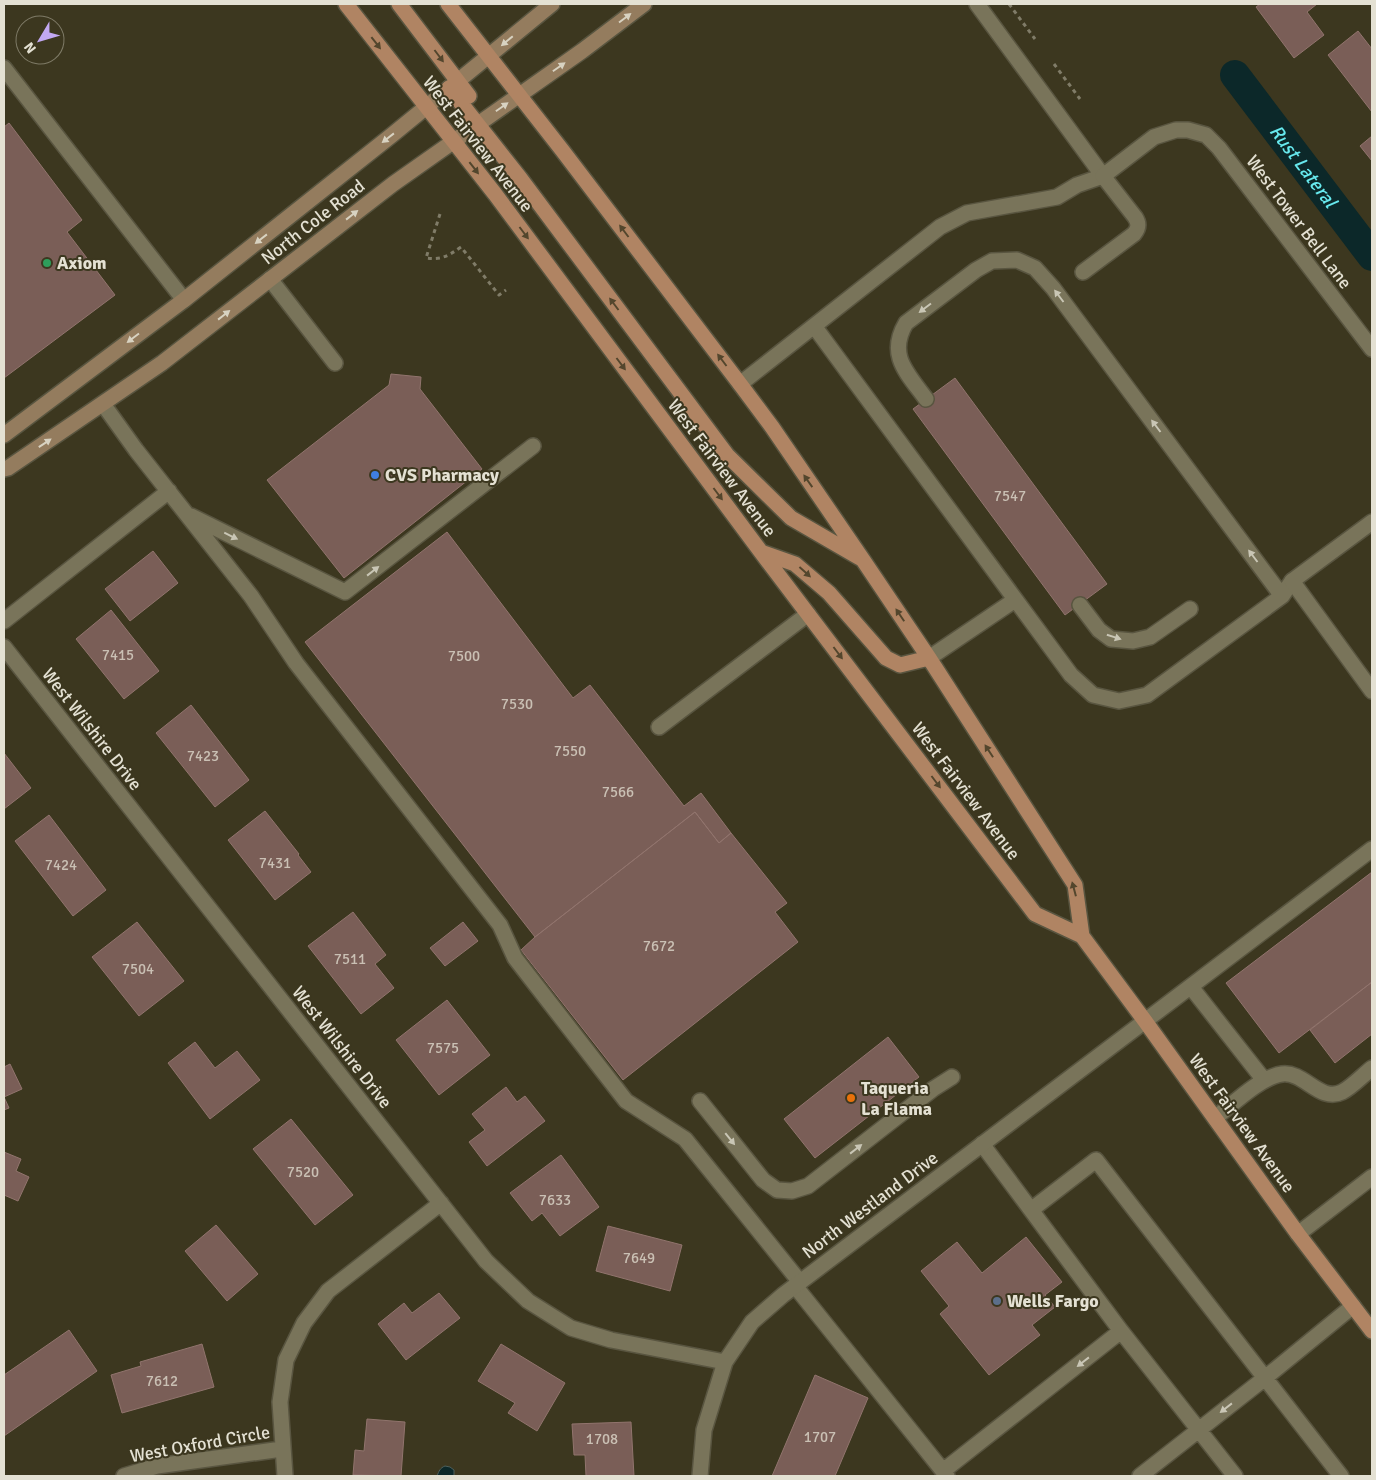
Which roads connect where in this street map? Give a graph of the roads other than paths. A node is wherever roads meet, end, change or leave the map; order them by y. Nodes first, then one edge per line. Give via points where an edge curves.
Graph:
1 (346, 4) edge
2 (399, 4) edge
3 (448, 4) edge
4 (552, 4) edge
5 (644, 4) edge
6 (976, 4) edge
7 (489, 56) junction
8 (4, 68) edge
9 (453, 85) junction
10 (519, 95) junction
11 (426, 107) junction
12 (482, 121) junction
13 (453, 141) junction
14 (1103, 176) junction
15 (1083, 272) dead end
16 (270, 279) junction
17 (184, 300) junction
18 (814, 326) junction
19 (1372, 350) edge
20 (335, 363) dead end
21 (740, 384) junction
22 (926, 399) dead end
23 (103, 404) junction
24 (4, 435) edge
25 (533, 446) dead end
26 (4, 469) edge
27 (169, 491) junction
28 (187, 514) junction
29 (1372, 522) edge
30 (761, 552) junction
31 (863, 560) junction
32 (1292, 581) junction
33 (1282, 596) junction
34 (1015, 600) junction
35 (1080, 604) dead end
36 (1190, 609) dead end
37 (808, 614) junction
38 (4, 621) edge
39 (4, 647) edge
40 (930, 658) junction
41 (1372, 691) edge
42 (659, 727) dead end
43 (1372, 849) edge
44 (1082, 936) junction
45 (1191, 986) junction
46 (1145, 1021) junction
47 (1372, 1068) edge
48 (952, 1077) dead end
49 (1264, 1080) junction
50 (700, 1101) dead end
51 (1215, 1118) junction
52 (982, 1144) junction
53 (1372, 1176) edge
54 (441, 1203) junction
55 (1031, 1210) junction
56 (1298, 1234) junction
57 (797, 1284) junction
58 (1353, 1306) junction
59 (1372, 1331) edge
60 (1121, 1332) junction
61 (725, 1362) junction
62 (1265, 1378) junction
63 (1199, 1430) junction
64 (282, 1449) junction
65 (945, 1474) edge
66 (124, 1476) edge
67 (285, 1476) edge
68 (700, 1476) edge
69 (1140, 1476) edge
70 (1235, 1476) edge
71 (1341, 1476) edge

1 -> 11 main road, West Fairview Avenue
2 -> 9 main road
3 - 7 main road, West Fairview Avenue
4 -> 7 main road, North Cole Road
10 -> 5 main road, North Cole Road
6 - 14 street
7 - 9 main road, North Cole Road
7 - 10 main road, West Fairview Avenue
8 - 17 street
9 - 11 main road, North Cole Road
9 - 12 main road
12 -> 10 main road, North Cole Road
21 -> 10 main road, West Fairview Avenue
11 - 13 main road, West Fairview Avenue
11 -> 17 main road, North Cole Road
12 - 13 main road, North Cole Road
31 -> 12 main road via 791,518 727,455 520,178
16 -> 13 main road, North Cole Road
13 -> 30 main road, West Fairview Avenue
14 - 15 street via 1138,221 1138,226 1134,234
14 - 18 street via 1057,197 968,213 940,227
14 - 19 street, West Tower Bell Lane via 1154,137 1176,130 1206,135
16 - 20 street
23 -> 16 main road, North Cole Road via 162,363
17 -> 24 main road, North Cole Road
18 - 21 street
18 - 34 street
31 -> 21 main road, West Fairview Avenue
33 -> 22 street via 1053,288 1034,268 1017,260 992,261 906,323 898,340 899,359
26 -> 23 main road, North Cole Road
23 - 27 street
28 -> 25 street via 345,592
27 - 28 street
27 - 38 street
28 - 57 street via 251,596 296,663 500,925 515,958 626,1101 684,1139
29 - 32 street
30 - 37 main road, West Fairview Avenue
30 -> 40 main road via 795,564 829,593 886,658 900,665
40 -> 31 main road, West Fairview Avenue
32 - 33 street
32 - 41 street
33 - 34 street via 1147,695 1119,701 1093,696 1071,675
34 - 40 street
35 -> 36 street via 1099,630 1111,639 1133,641 1150,637
37 - 42 street
37 -> 44 main road, West Fairview Avenue via 1035,914
39 - 54 street, West Wilshire Drive
44 -> 40 main road, West Fairview Avenue via 1075,885
43 - 45 street, North Westland Drive
44 - 46 main road, West Fairview Avenue
45 - 46 street, North Westland Drive
45 - 49 street
46 - 51 main road, West Fairview Avenue
46 - 52 street, North Westland Drive
47 - 49 street via 1342,1092 1331,1095 1296,1076 1283,1073
50 -> 48 street via 763,1180 777,1190 792,1191 808,1186
49 - 51 street
51 - 56 main road, West Fairview Avenue
52 - 55 street
52 - 57 street, North Westland Drive
53 - 56 street
54 - 61 street, West Wilshire Drive via 486,1261 528,1301 571,1328 611,1340
54 - 64 street via 328,1291 304,1322 286,1360 280,1402
55 - 60 street
55 - 62 street via 1096,1160
56 - 58 main road, West Fairview Avenue
57 - 61 street, North Westland Drive via 752,1322
57 - 65 street
58 - 59 main road, West Fairview Avenue
58 - 62 street
60 - 63 street
60 -> 65 street
61 - 68 street, North Westland Drive via 704,1430
62 -> 63 street
62 - 71 street
63 - 69 street
63 - 70 street
64 - 66 street, West Oxford Circle via 157,1466
64 - 67 street

